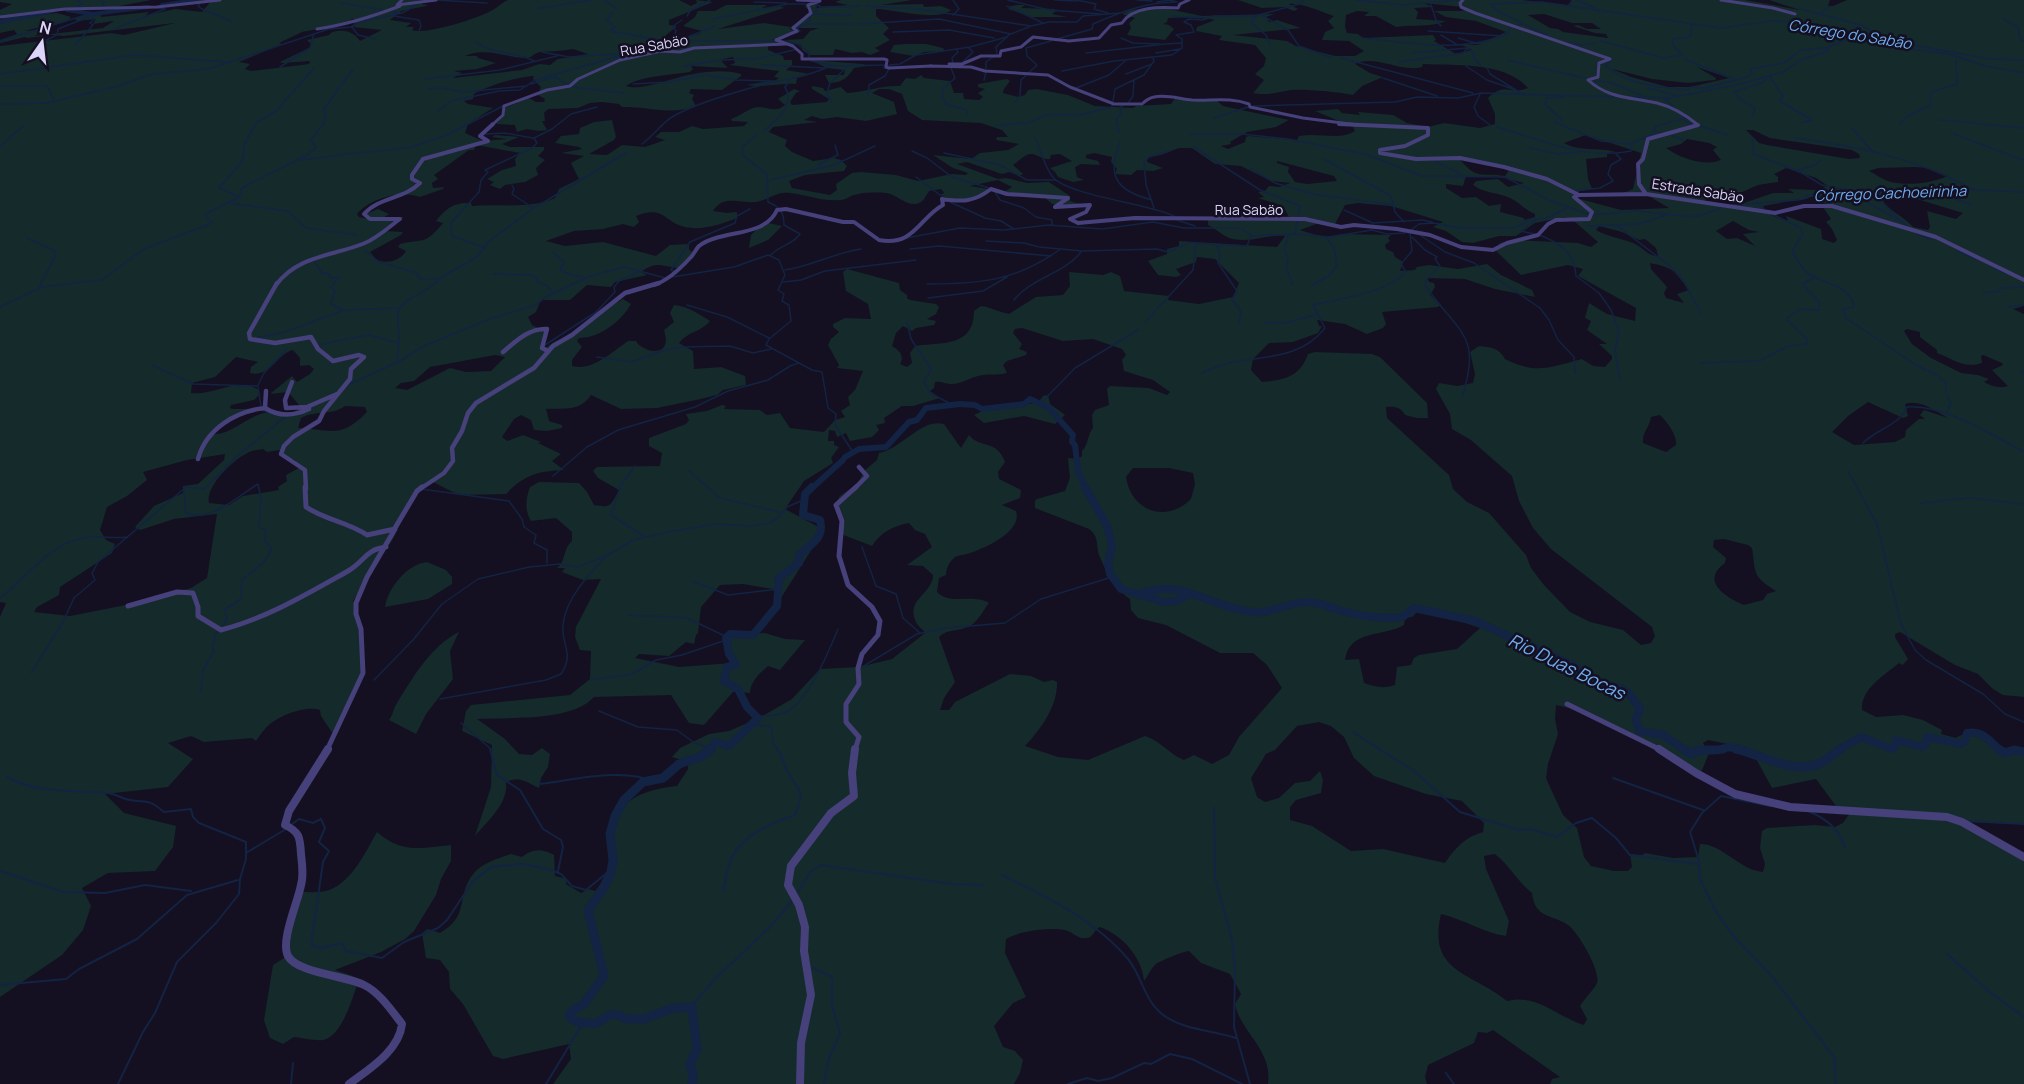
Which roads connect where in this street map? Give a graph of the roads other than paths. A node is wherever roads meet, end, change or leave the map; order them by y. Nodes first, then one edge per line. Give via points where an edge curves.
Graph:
1 (220, 0) edge
2 (402, 0) edge
3 (436, 0) edge
4 (797, 0) edge
5 (1189, 0) edge
6 (1463, 0) edge
7 (1721, 0) edge
8 (397, 6) junction
9 (146, 7) joint
10 (1795, 14) dead end
11 (0, 17) edge
12 (317, 29) dead end
13 (786, 44) junction
14 (930, 66) junction
15 (1646, 194) junction
16 (1579, 195) junction
17 (2024, 280) edge
18 (548, 351) junction
19 (503, 352) dead end
20 (292, 382) dead end
21 (266, 391) dead end
22 (338, 393) junction
23 (315, 404) junction
24 (265, 408) junction
25 (198, 459) dead end
26 (859, 467) dead end
27 (395, 528) junction
28 (386, 547) junction
29 (128, 606) dead end
30 (1567, 704) dead end
31 (2024, 857) edge
32 (349, 1084) edge
33 (800, 1084) edge

1 - 9 street
2 - 8 street
3 - 8 street
4 - 13 street via 820,1 808,6 811,12 793,28 797,31 776,40
5 - 14 street via 1177,9 1160,7 1126,17 1123,23 1111,25 1102,37 1069,41 1033,37 1021,47 1001,51 1000,56
6 - 15 street, Estrada Sabäo via 1461,7 1507,26 1610,59 1599,63 1598,77 1588,80 1596,87 1617,98 1658,103 1698,125 1648,139 1638,164 1640,184
7 - 10 street
8 - 12 street
9 - 11 street via 67,9
13 - 14 street via 793,46 803,59 884,59 886,68
13 - 22 street, Rua Sabäo via 668,50 620,60 570,86 546,90 504,106 503,115 480,136 488,141 423,159 412,176 420,183 416,189 370,206 364,214 367,218 400,219 373,239 309,260 283,276 249,333 250,339 269,343 311,337 333,361 364,357 351,369 350,379
14 - 16 street, Rua Sabäo via 1048,75 1114,104 1142,104 1146,99 1159,97 1235,100 1250,107 1347,125 1423,127 1428,128 1428,135 1380,153 1416,159 1460,158 1498,165 1547,179
15 - 16 street, Rua Sabäo
15 - 17 street, Estrada Sabäo via 1775,213 1817,206 1843,209 1936,237
16 - 18 street, Rua Sabäo via 1574,197 1576,200 1591,209 1589,219 1556,220 1538,235 1503,242 1492,250 1461,247 1430,235 1397,229 1341,227 1305,219 1135,218 1077,223 1070,219 1086,212 1090,205 1055,207 1068,198 1007,194 995,189 978,199 942,199 943,205 916,231 884,241 854,222 777,210 773,219 755,229 699,246 665,281 625,293
18 - 19 street via 542,348 547,329 543,328 526,334
18 - 27 street via 534,368 473,405 452,448 453,461 444,473 417,491
20 - 23 street via 285,407 299,409
21 - 24 street
22 - 23 street
22 - 27 street via 319,421 293,437 282,454 305,470 306,507 313,513 367,535
23 - 24 street via 302,412 284,415
24 - 25 street via 245,411 231,419 205,441
26 - 33 street via 867,476 864,482 836,506 842,521 839,556 849,585 872,607 880,621 878,635 862,654 858,668 860,684 846,704 846,722 859,736 854,750 854,796 831,813 791,866 788,885 805,927 804,951 811,995 801,1043
27 - 28 street
28 - 29 street via 374,548 356,567 276,611 232,628 221,630 198,616 193,593 189,592
28 - 32 street via 356,603 363,673 328,749 289,812 287,826 300,838 302,877 287,936 287,955 303,967 365,985 402,1024 390,1050
30 - 31 street via 1652,744 1735,794 1790,807 1947,818 1962,822

